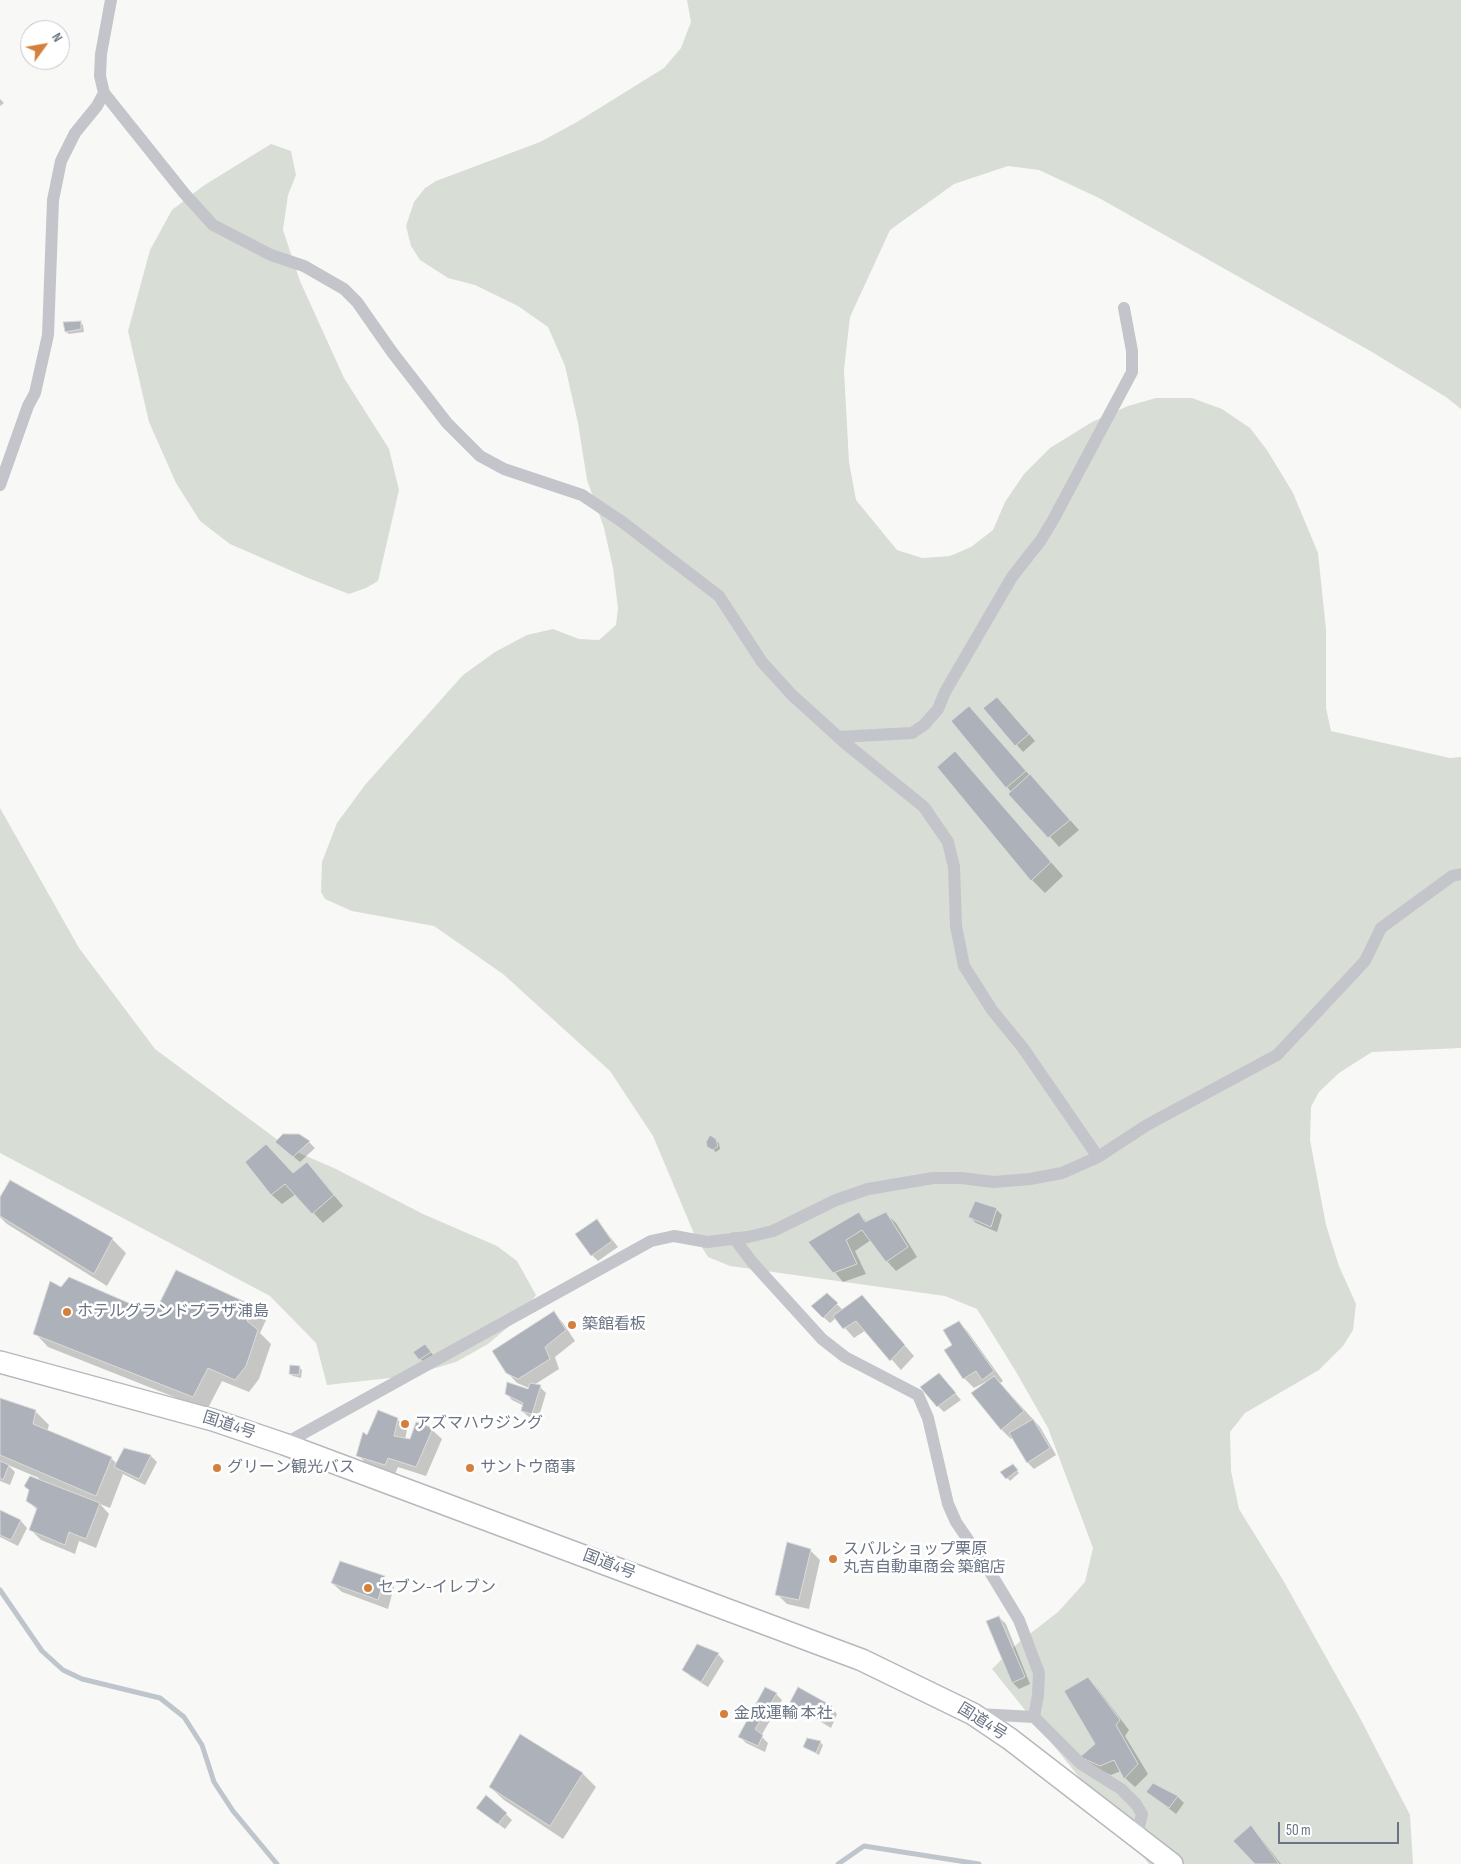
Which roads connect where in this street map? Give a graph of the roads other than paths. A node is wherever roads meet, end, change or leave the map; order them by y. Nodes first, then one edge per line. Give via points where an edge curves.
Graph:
1 (111, 0) edge
2 (104, 93) junction
3 (1124, 308) dead end
4 (0, 485) edge
5 (838, 737) junction
6 (1461, 874) edge
7 (1098, 1156) junction
8 (734, 1238) junction
9 (0, 1362) edge
10 (284, 1444) junction
11 (973, 1714) junction
12 (1034, 1717) junction
13 (1136, 1835) junction
14 (1172, 1864) edge

1 - 2 street via 101,54 100,76
2 - 4 street via 98,106 75,133 61,161 53,200 48,335 35,393
2 - 5 street via 213,225 271,255 304,266 344,289 447,423 480,456 504,469 582,495 719,596 762,662
3 - 5 street via 1132,372 1053,520 1012,577 938,709 912,733
5 - 7 street via 924,807 948,842 954,866 956,926 964,966
6 - 7 street via 1452,876 1381,928 1365,961 1277,1055 1147,1125
7 - 8 street via 1062,1173 1030,1179 994,1182 933,1178 868,1189 836,1200 773,1231
8 - 10 street via 707,1242 674,1236 651,1241
8 - 12 street via 822,1339 845,1357 918,1396 928,1418 948,1504 956,1522 1019,1620 1039,1672
9 - 10 highway, 国道4号 via 212,1420
10 - 11 highway, 国道4号 via 862,1660
11 - 12 street
11 - 13 highway, 国道4号
12 - 13 street via 1081,1764 1121,1788 1136,1804 1142,1814
13 - 14 highway, 国道4号

